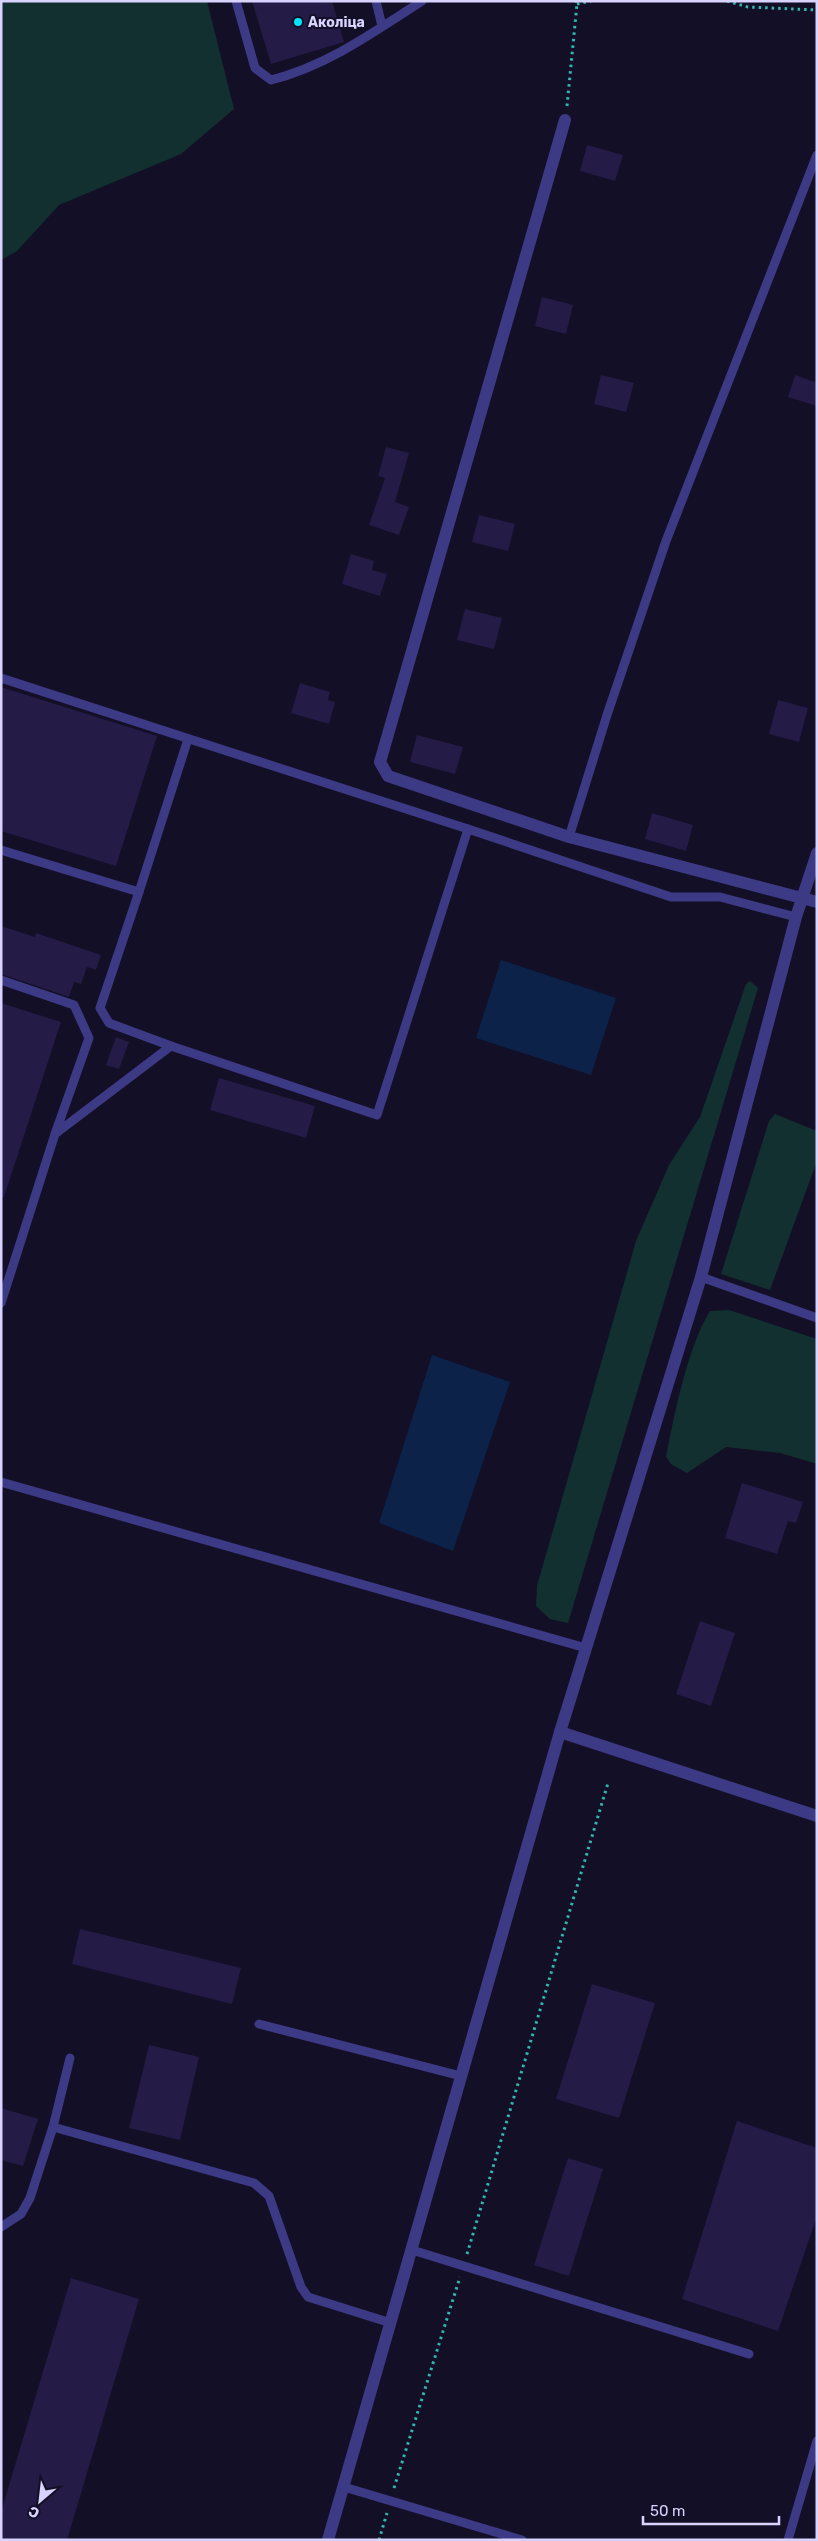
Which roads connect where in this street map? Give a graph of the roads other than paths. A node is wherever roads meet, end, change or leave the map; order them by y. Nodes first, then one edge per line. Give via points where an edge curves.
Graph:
1 (236, 1) edge
2 (376, 1) edge
3 (422, 1) edge
4 (382, 26) junction
5 (565, 120) road end
6 (817, 155) edge
7 (1, 678) edge
8 (188, 739) junction
9 (468, 829) junction
10 (569, 837) junction
11 (1, 850) edge
12 (817, 853) edge
13 (139, 892) junction
14 (802, 898) junction
15 (817, 902) edge
16 (796, 917) junction
17 (1, 980) edge
18 (171, 1046) junction
19 (55, 1134) junction
20 (701, 1278) junction
21 (1, 1303) edge
22 (817, 1318) edge
23 (1, 1482) edge
24 (586, 1648) junction
25 (560, 1732) junction
26 (817, 1816) edge
27 (259, 2024) dead end
28 (70, 2058) dead end
29 (460, 2076) junction
30 (53, 2127) junction
31 (1, 2227) edge
32 (412, 2250) junction
33 (391, 2323) junction
34 (749, 2354) dead end
35 (817, 2441) edge
36 (344, 2487) junction
37 (328, 2540) edge
38 (522, 2540) edge
39 (788, 2540) edge

1 - 4 lane via 254,68 271,80 303,70 346,49
2 - 4 lane
3 - 4 lane
5 - 10 street via 380,762 388,776
6 - 10 lane via 666,541
7 - 8 lane
8 - 9 lane
8 - 13 lane
9 - 16 lane via 671,897 720,897
9 - 18 lane via 377,1115
10 - 14 street
11 - 13 lane
12 - 14 street
13 - 18 lane via 100,1008 109,1023
14 - 15 street
14 - 16 street
16 - 20 street
17 - 19 lane via 74,1005 88,1038
18 - 19 lane
19 - 21 lane
20 - 22 lane
20 - 24 street
23 - 24 lane
24 - 25 street
25 - 26 street
25 - 29 street
27 - 29 lane
28 - 30 lane
29 - 32 street
30 - 31 lane via 30,2198 20,2214
30 - 33 lane via 254,2183 269,2196 301,2288 308,2297
32 - 33 street
32 - 34 lane
33 - 36 street
35 - 39 lane
36 - 37 street
36 - 38 lane

